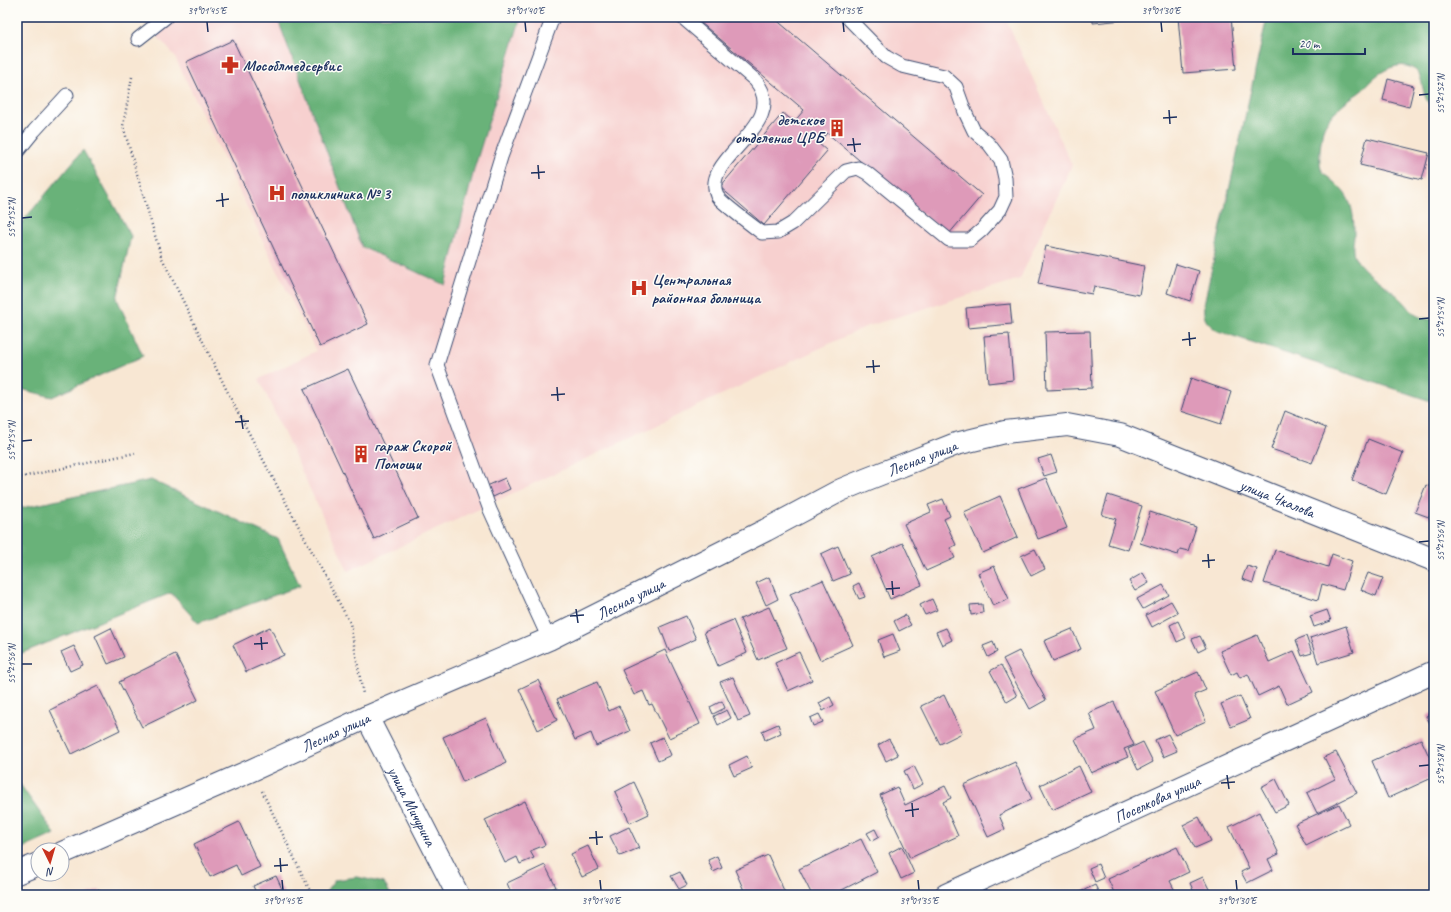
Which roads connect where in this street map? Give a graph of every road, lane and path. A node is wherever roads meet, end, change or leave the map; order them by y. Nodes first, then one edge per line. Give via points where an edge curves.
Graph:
1 (166, 17) edge
2 (553, 17) edge
3 (682, 17) edge
4 (847, 17) edge
5 (138, 39) dead end
6 (132, 77) dead end
7 (67, 95) dead end
8 (17, 152) edge
9 (1120, 435) joint
10 (135, 453) dead end
11 (17, 478) edge
12 (1434, 560) edge
13 (549, 639) junction
14 (1434, 672) edge
15 (367, 717) junction
16 (252, 770) junction
17 (70, 850) edge
18 (30, 867) edge
19 (17, 873) edge
20 (978, 889) edge
21 (312, 895) edge
22 (458, 895) edge
23 (946, 895) edge

1 - 5 lane
2 - 13 lane via 501,157 437,365 490,510
3 - 4 lane via 762,88 765,101 762,115 718,172 714,185 718,198 762,233 778,232 793,223 846,172 858,168 949,240 970,240 1000,210 1006,197 1001,160 989,144 974,131 956,87 944,76 902,66 886,56
6 - 15 path via 123,126 161,256 233,403 350,624
7 - 8 lane
9 - 12 street, улица Чкалова
9 - 13 street, Лесная улица via 1067,425 1005,432 956,444 841,490
10 - 11 path
13 - 15 street, Лесная улица
14 - 20 street, Поселковая улица
15 - 16 street, Лесная улица
15 - 22 street, улица Мичурина
16 - 17 street, Лесная улица
16 - 21 path
18 - 19 street
20 - 23 street, Поселковая улица

